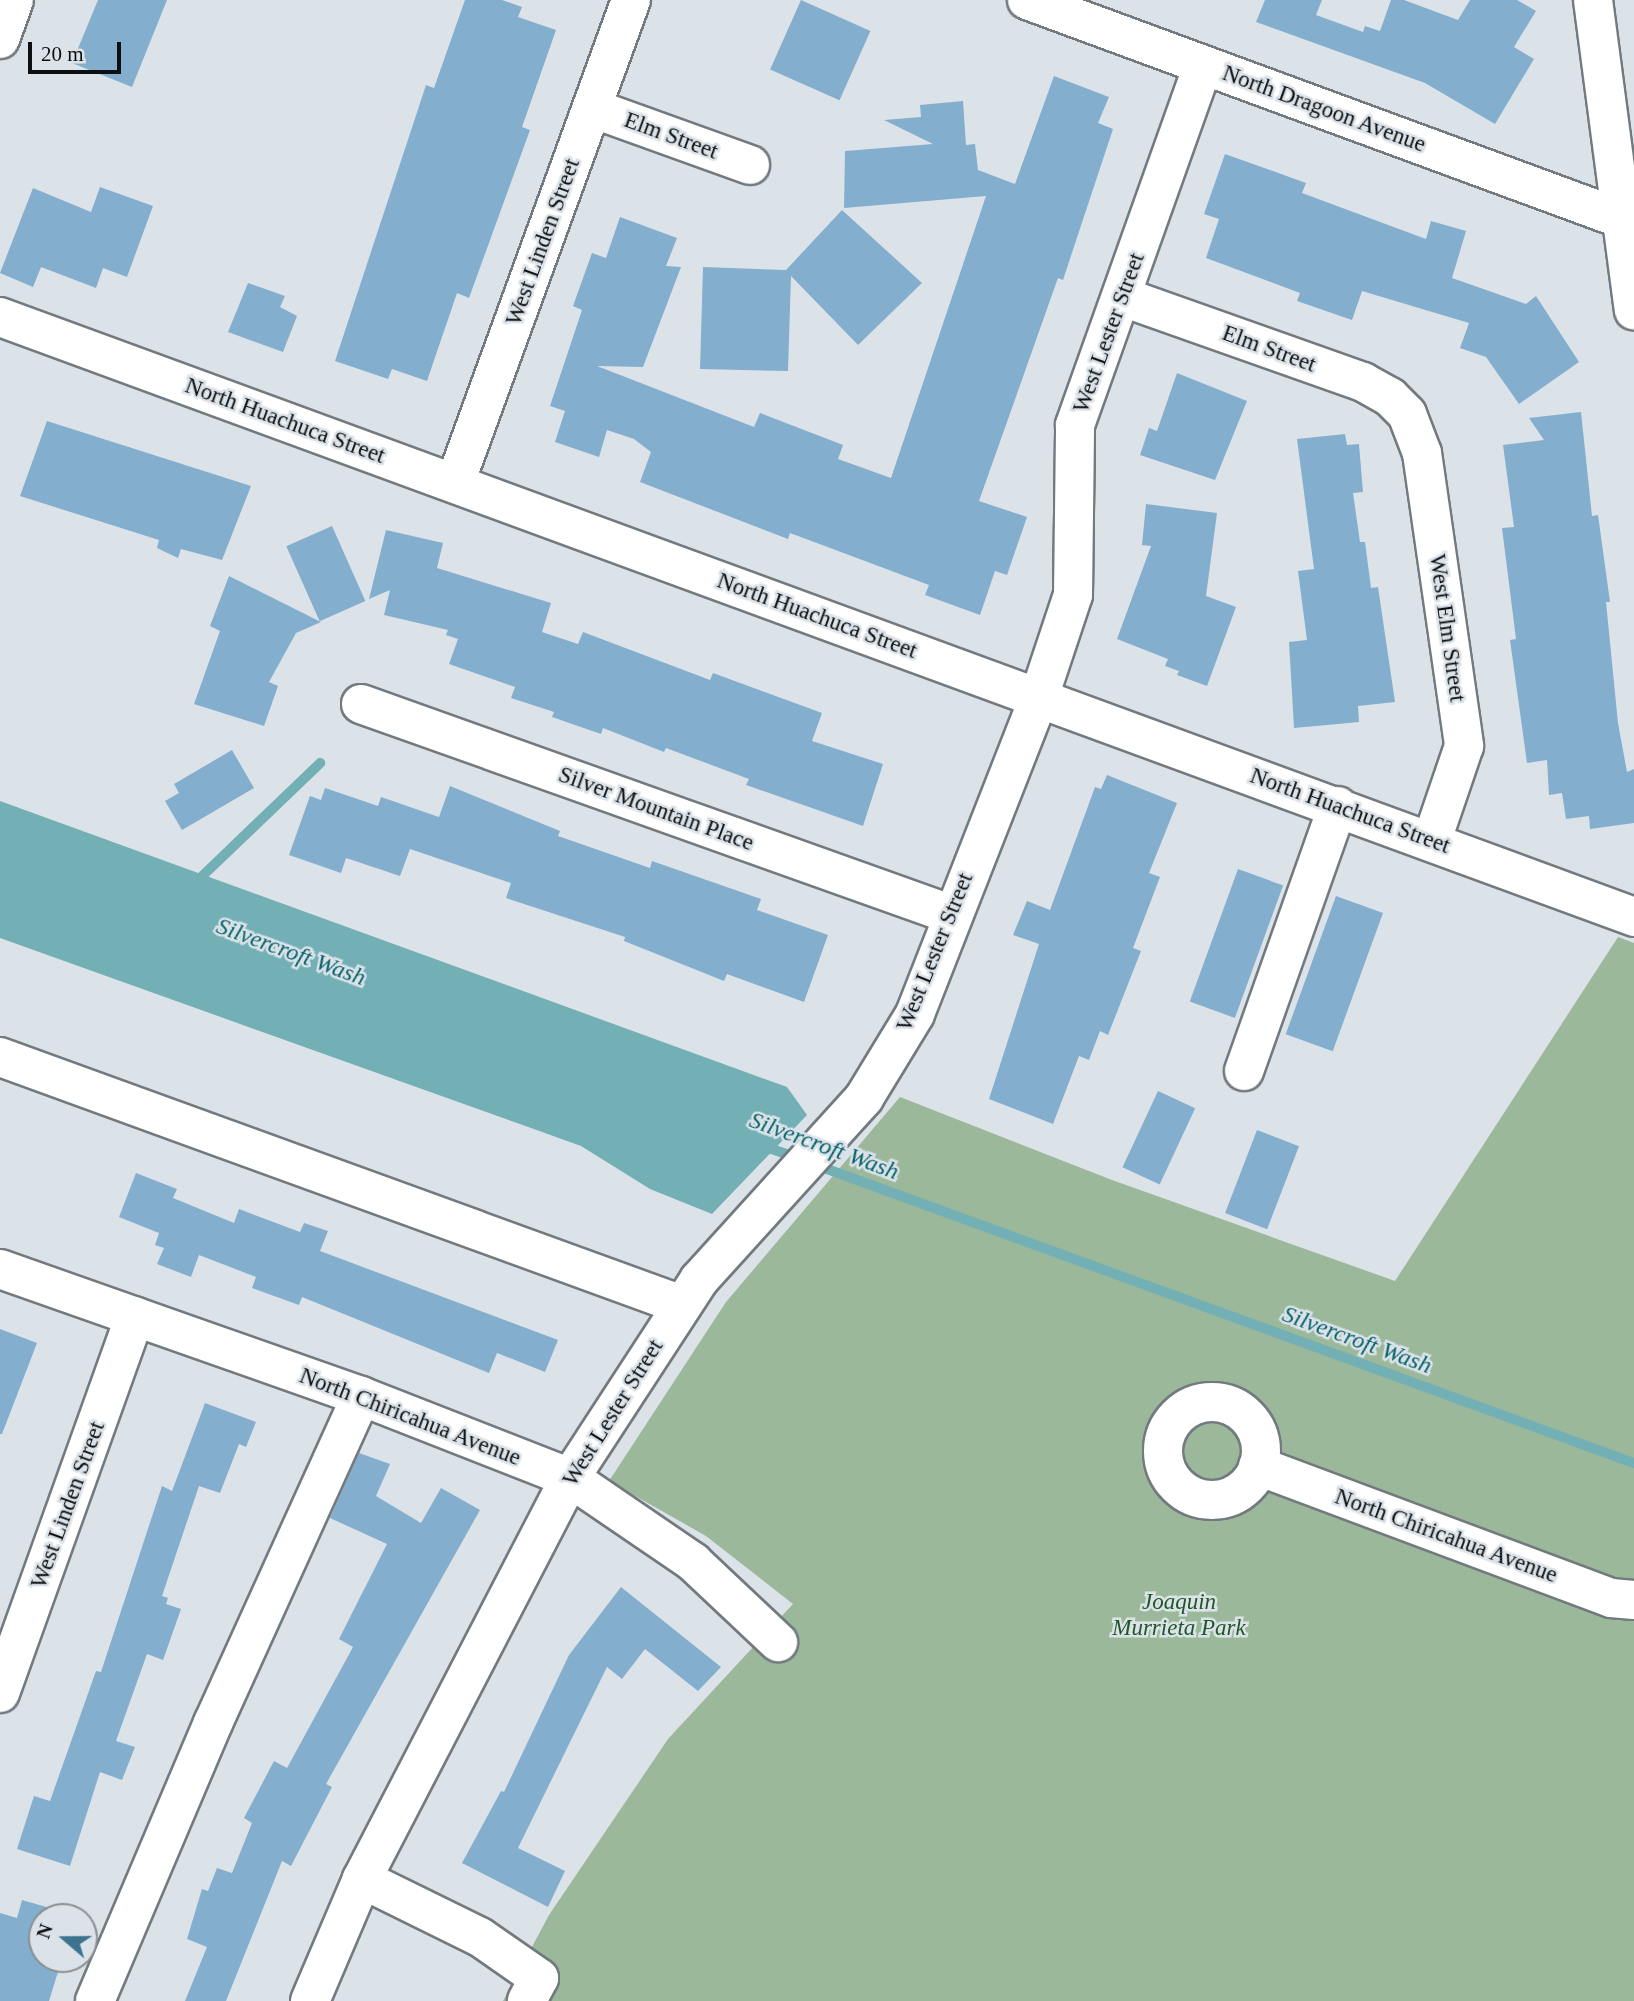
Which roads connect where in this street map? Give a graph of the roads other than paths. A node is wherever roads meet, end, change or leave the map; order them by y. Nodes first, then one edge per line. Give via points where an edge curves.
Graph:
1 (14, 0) edge
2 (631, 0) edge
3 (1027, 0) edge
4 (1593, 0) edge
5 (0, 39) edge
6 (1203, 65) junction
7 (592, 107) junction
8 (750, 165) dead end
9 (1622, 219) junction
10 (1123, 296) junction
11 (1634, 310) edge
12 (0, 317) edge
13 (1407, 414) joint
14 (455, 484) junction
15 (1039, 696) junction
16 (361, 704) dead end
17 (1338, 807) junction
18 (1432, 840) junction
19 (950, 914) junction
20 (1634, 917) edge
21 (0, 1057) edge
22 (1244, 1071) dead end
23 (0, 1269) edge
24 (681, 1305) junction
25 (135, 1316) junction
26 (361, 1396) junction
27 (1258, 1466) dead end
28 (570, 1478) junction
29 (1634, 1600) edge
30 (778, 1642) dead end
31 (0, 1693) edge
32 (362, 1880) junction
33 (533, 1990) edge
34 (95, 2001) edge
35 (310, 2001) edge

1 - 5 street
2 - 7 street, West Linden Street
3 - 6 street, North Dragoon Avenue
4 - 9 street
6 - 9 street, North Dragoon Avenue
6 - 10 street, West Lester Street
7 - 8 street, Elm Street
7 - 14 street, West Linden Street
9 - 11 street
10 - 13 street, Elm Street via 1363,382 1390,397
10 - 15 street, West Lester Street via 1075,425 1073,595
12 - 14 street, North Huachuca Street
13 - 18 street, West Elm Street via 1422,453 1464,746
14 - 15 street, North Huachuca Street
15 - 17 street, North Huachuca Street
15 - 19 street, West Lester Street
16 - 19 street, Silver Mountain Place
17 - 18 street, North Huachuca Street
17 - 22 street
18 - 20 street, North Huachuca Street
19 - 24 street, West Lester Street via 915,1014 864,1098
21 - 24 street
23 - 25 street, North Chiricahua Avenue
24 - 28 street, West Lester Street
25 - 26 street, North Chiricahua Avenue
25 - 31 street, West Linden Street
26 - 28 street, North Chiricahua Avenue
26 - 34 street via 213,1723
27 - 29 street, North Chiricahua Avenue via 1611,1598
28 - 30 street, North Chiricahua Avenue via 693,1562
28 - 32 street, West Lester Street
32 - 33 street via 480,1937
32 - 35 street, West Lester Street

